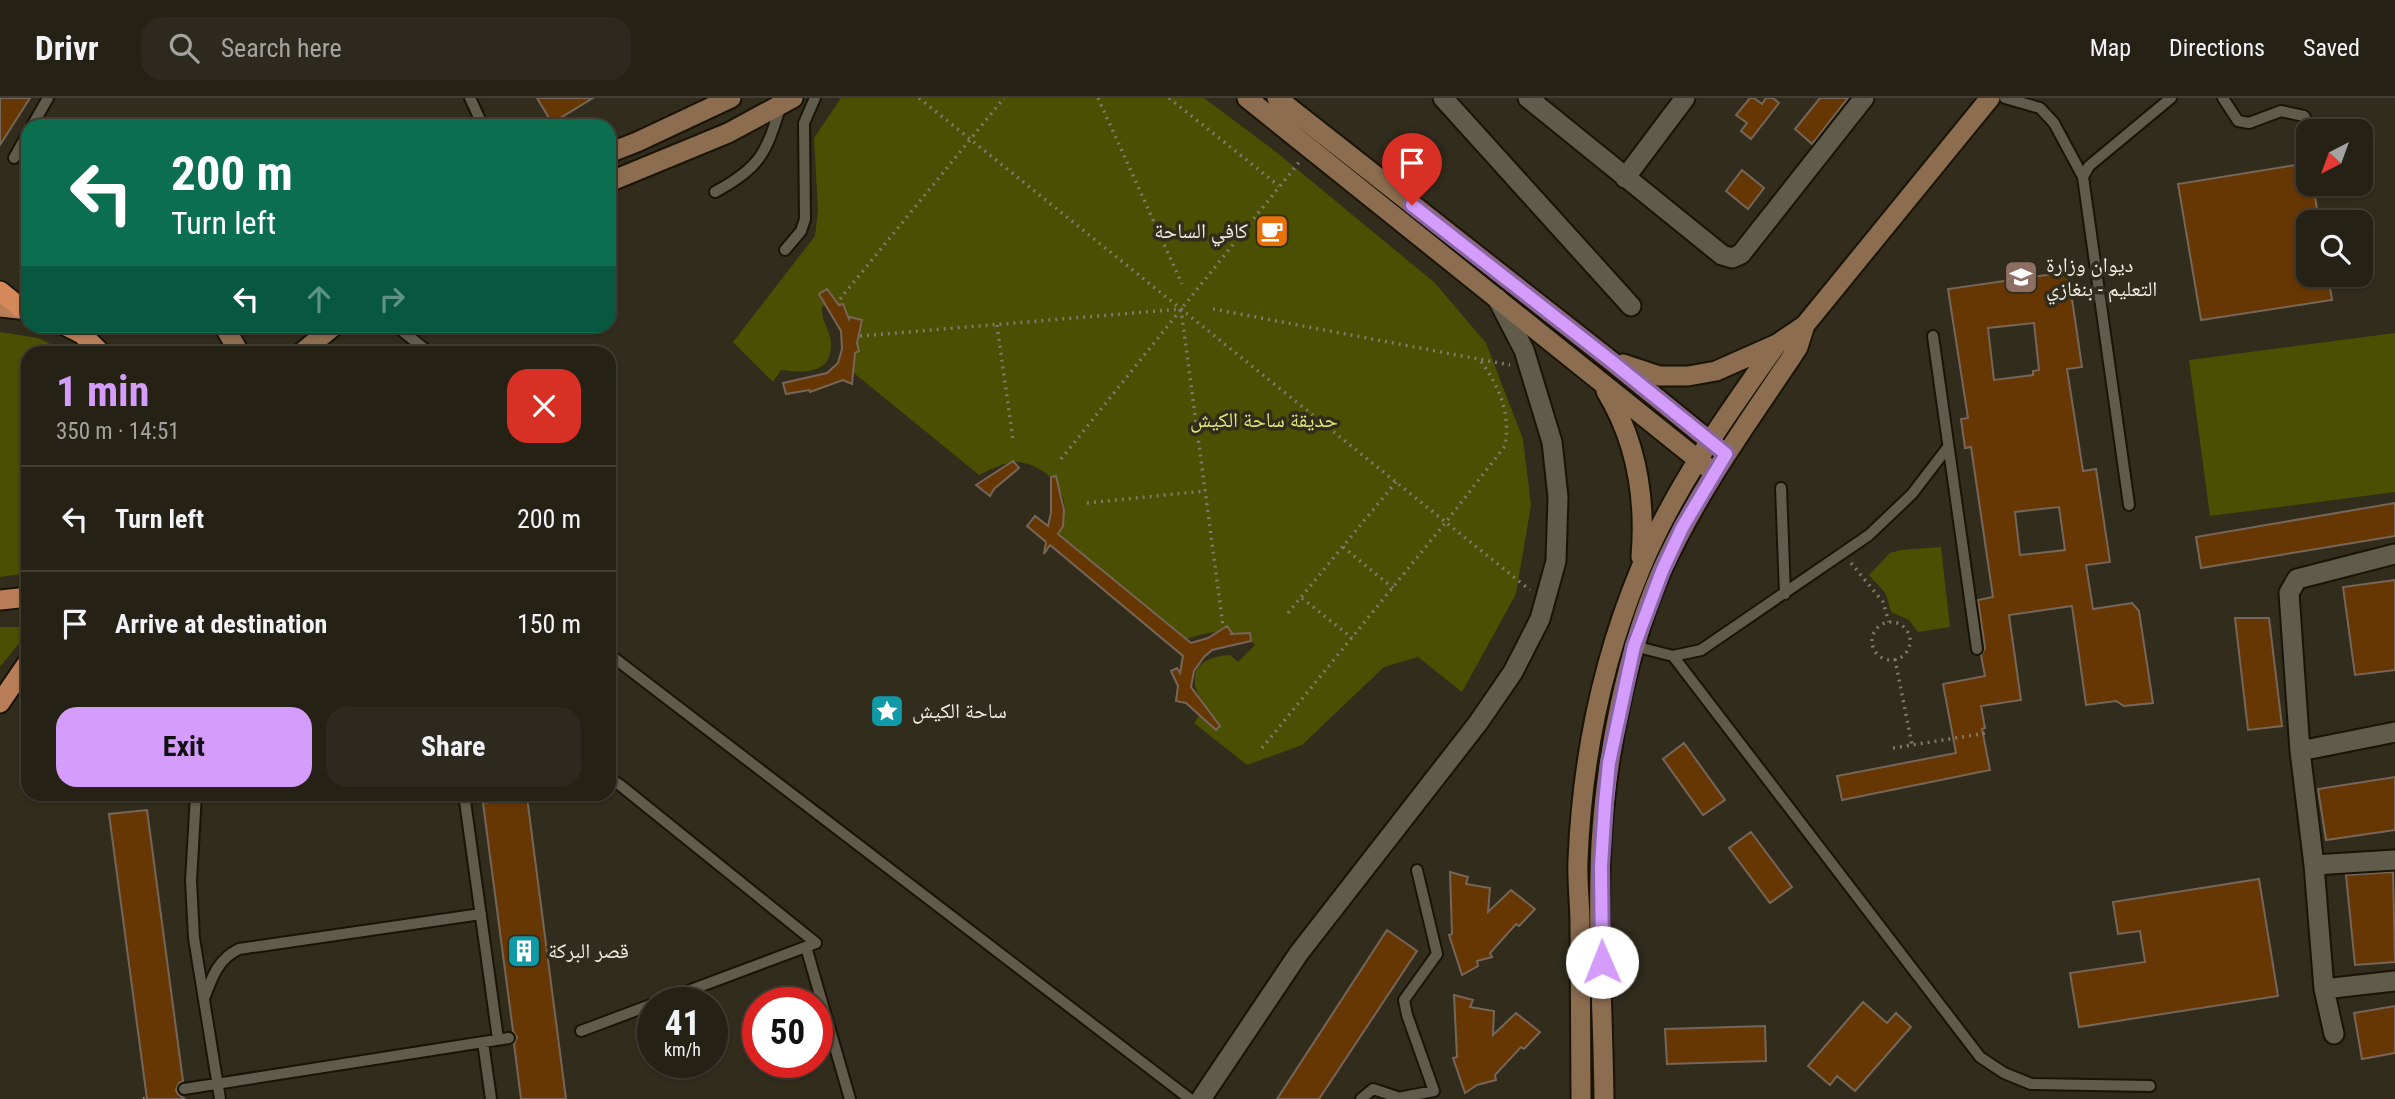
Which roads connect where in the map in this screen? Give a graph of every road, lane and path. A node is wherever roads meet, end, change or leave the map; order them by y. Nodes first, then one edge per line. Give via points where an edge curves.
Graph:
1 (48, 98) edge
2 (470, 98) edge
3 (731, 98) edge
4 (815, 98) edge
5 (919, 98) edge
6 (1003, 98) edge
7 (1098, 98) edge
8 (1169, 98) edge
9 (1247, 98) edge
10 (1277, 98) edge
11 (1443, 98) edge
12 (1528, 98) edge
13 (1685, 98) edge
14 (1864, 98) edge
15 (1990, 98) edge
16 (2005, 98) edge
17 (2171, 98) edge
18 (2223, 98) edge
19 (787, 101) edge
20 (36, 119) edge
21 (480, 119) edge
22 (2306, 119) edge
23 (970, 139) junction
24 (21, 146) edge
25 (1311, 149) junction
26 (616, 150) edge
27 (14, 158) dead end
28 (2083, 177) junction
29 (1625, 178) junction
30 (616, 179) edge
31 (1280, 187) junction
32 (715, 192) dead end
33 (785, 250) dead end
34 (1182, 284) dead end
35 (0, 291) edge
36 (1497, 297) junction
37 (840, 299) dead end
38 (1631, 306) dead end
39 (0, 307) edge
40 (21, 307) edge
41 (21, 309) edge
42 (1181, 309) junction
43 (1213, 309) dead end
44 (997, 325) junction
45 (1805, 325) junction
46 (80, 333) edge
47 (326, 333) edge
48 (405, 333) edge
49 (860, 336) dead end
50 (1933, 336) dead end
51 (1777, 344) junction
52 (94, 346) edge
53 (310, 346) edge
54 (421, 346) edge
55 (1480, 359) junction
56 (1610, 360) junction
57 (1529, 369) junction
58 (1601, 381) junction
59 (1013, 440) dead end
60 (1709, 441) junction
61 (1948, 447) junction
62 (1726, 454) junction
63 (1061, 459) dead end
64 (1697, 459) junction
65 (1713, 472) junction
66 (1396, 482) junction
67 (1781, 488) dead end
68 (1205, 491) junction
69 (1087, 503) dead end
70 (2129, 505) dead end
71 (1446, 522) junction
72 (1342, 547) junction
73 (1843, 554) junction
74 (2395, 554) edge
75 (1641, 568) junction
76 (1393, 588) junction
77 (1785, 594) junction
78 (1301, 597) junction
79 (21, 598) edge
80 (0, 600) edge
81 (1545, 602) junction
82 (1288, 613) dead end
83 (1889, 622) junction
84 (1223, 626) dead end
85 (1352, 638) junction
86 (1634, 646) junction
87 (1977, 649) dead end
88 (1673, 656) junction
89 (616, 659) edge
90 (1895, 659) junction
91 (21, 673) edge
92 (0, 703) edge
93 (2395, 732) edge
94 (1987, 733) dead end
95 (1912, 745) junction
96 (1262, 748) dead end
97 (1894, 748) dead end
98 (2301, 751) junction
99 (616, 782) edge
100 (196, 801) edge
101 (465, 801) edge
102 (2395, 860) edge
103 (2314, 864) junction
104 (1417, 870) dead end
105 (481, 914) junction
106 (806, 947) junction
107 (2395, 981) edge
108 (697, 987) edge
109 (2325, 989) junction
110 (204, 999) junction
111 (637, 1010) edge
112 (581, 1031) dead end
113 (2334, 1034) dead end
114 (483, 1042) junction
115 (217, 1083) junction
116 (2150, 1086) dead end
117 (184, 1089) dead end
118 (1403, 1098) edge
119 (220, 1099) edge
120 (492, 1099) edge
121 (850, 1099) edge
122 (1190, 1099) edge
123 (1200, 1099) edge
124 (1361, 1099) edge
125 (1581, 1099) edge
126 (1604, 1099) edge

1 - 20 lane
2 - 21 lane
3 - 26 main road
4 - 33 lane via 804,123 805,219
5 - 23 path
6 - 23 path
7 - 34 path
8 - 31 path
9 - 25 main road
10 - 56 main road
11 - 38 street
12 - 29 street
13 - 29 street
14 - 29 street via 1741,254 1732,258 1722,255
15 - 45 main road
16 - 28 lane via 2040,108 2054,123
17 - 28 lane via 2090,166
18 - 22 lane via 2238,121 2249,123 2281,111
19 - 30 main road via 728,133
19 - 32 lane via 760,159
23 - 37 path
23 - 42 path
24 - 27 lane
25 - 31 path
25 - 36 main road
28 - 70 lane
31 - 42 path
35 - 40 highway
36 - 57 street
36 - 58 main road
39 - 41 main road
42 - 44 path
42 - 63 path
42 - 66 path
42 - 68 path
43 - 55 path
44 - 49 path
44 - 59 path
45 - 51 main road
45 - 62 main road via 1790,361
46 - 52 main road
47 - 53 main road
48 - 54 lane
50 - 61 lane
51 - 56 main road via 1716,371 1688,376 1659,376
51 - 60 main road
55 - 57 path
55 - 71 path via 1505,408 1505,446
56 - 60 main road
57 - 81 street via 1552,442 1558,497 1556,561
58 - 64 main road
58 - 75 main road via 1628,433 1638,473
60 - 62 main road
60 - 64 main road
61 - 73 lane via 1912,494
61 - 87 lane
62 - 65 main road
64 - 65 main road
64 - 75 main road
65 - 86 main road via 1662,571
66 - 71 path
66 - 72 path
67 - 77 lane
68 - 69 path
68 - 84 path
71 - 76 path
71 - 81 path
72 - 76 path
72 - 78 path
73 - 77 lane
73 - 83 path via 1877,593
74 - 98 street via 2292,584 2289,605
75 - 125 main road via 1598,698 1583,799 1578,863
76 - 85 path
77 - 88 lane via 1701,650
78 - 82 path
78 - 85 path
79 - 80 main road
81 - 123 street via 1513,671 1478,723 1299,953
83 - 90 path via 1906,629 1910,640 1907,652
83 - 90 path via 1878,628 1873,645 1879,655
85 - 96 path
86 - 88 lane
86 - 126 main road via 1609,763 1601,843
88 - 116 lane via 1980,1057 2031,1084
89 - 122 lane
90 - 95 path
91 - 92 main road
93 - 98 street
94 - 95 path
95 - 97 path
98 - 103 street
99 - 106 lane via 816,943
100 - 110 lane via 192,892
101 - 105 lane
102 - 103 street
103 - 109 street
104 - 118 lane via 1437,954 1404,1000 1434,1091
105 - 110 lane via 239,949 215,970
105 - 114 lane via 503,1038
106 - 108 lane
106 - 121 lane
107 - 109 street
109 - 113 street
110 - 115 lane
111 - 112 lane
114 - 115 lane
114 - 120 lane
115 - 117 lane
115 - 119 lane
118 - 124 lane via 1373,1089

